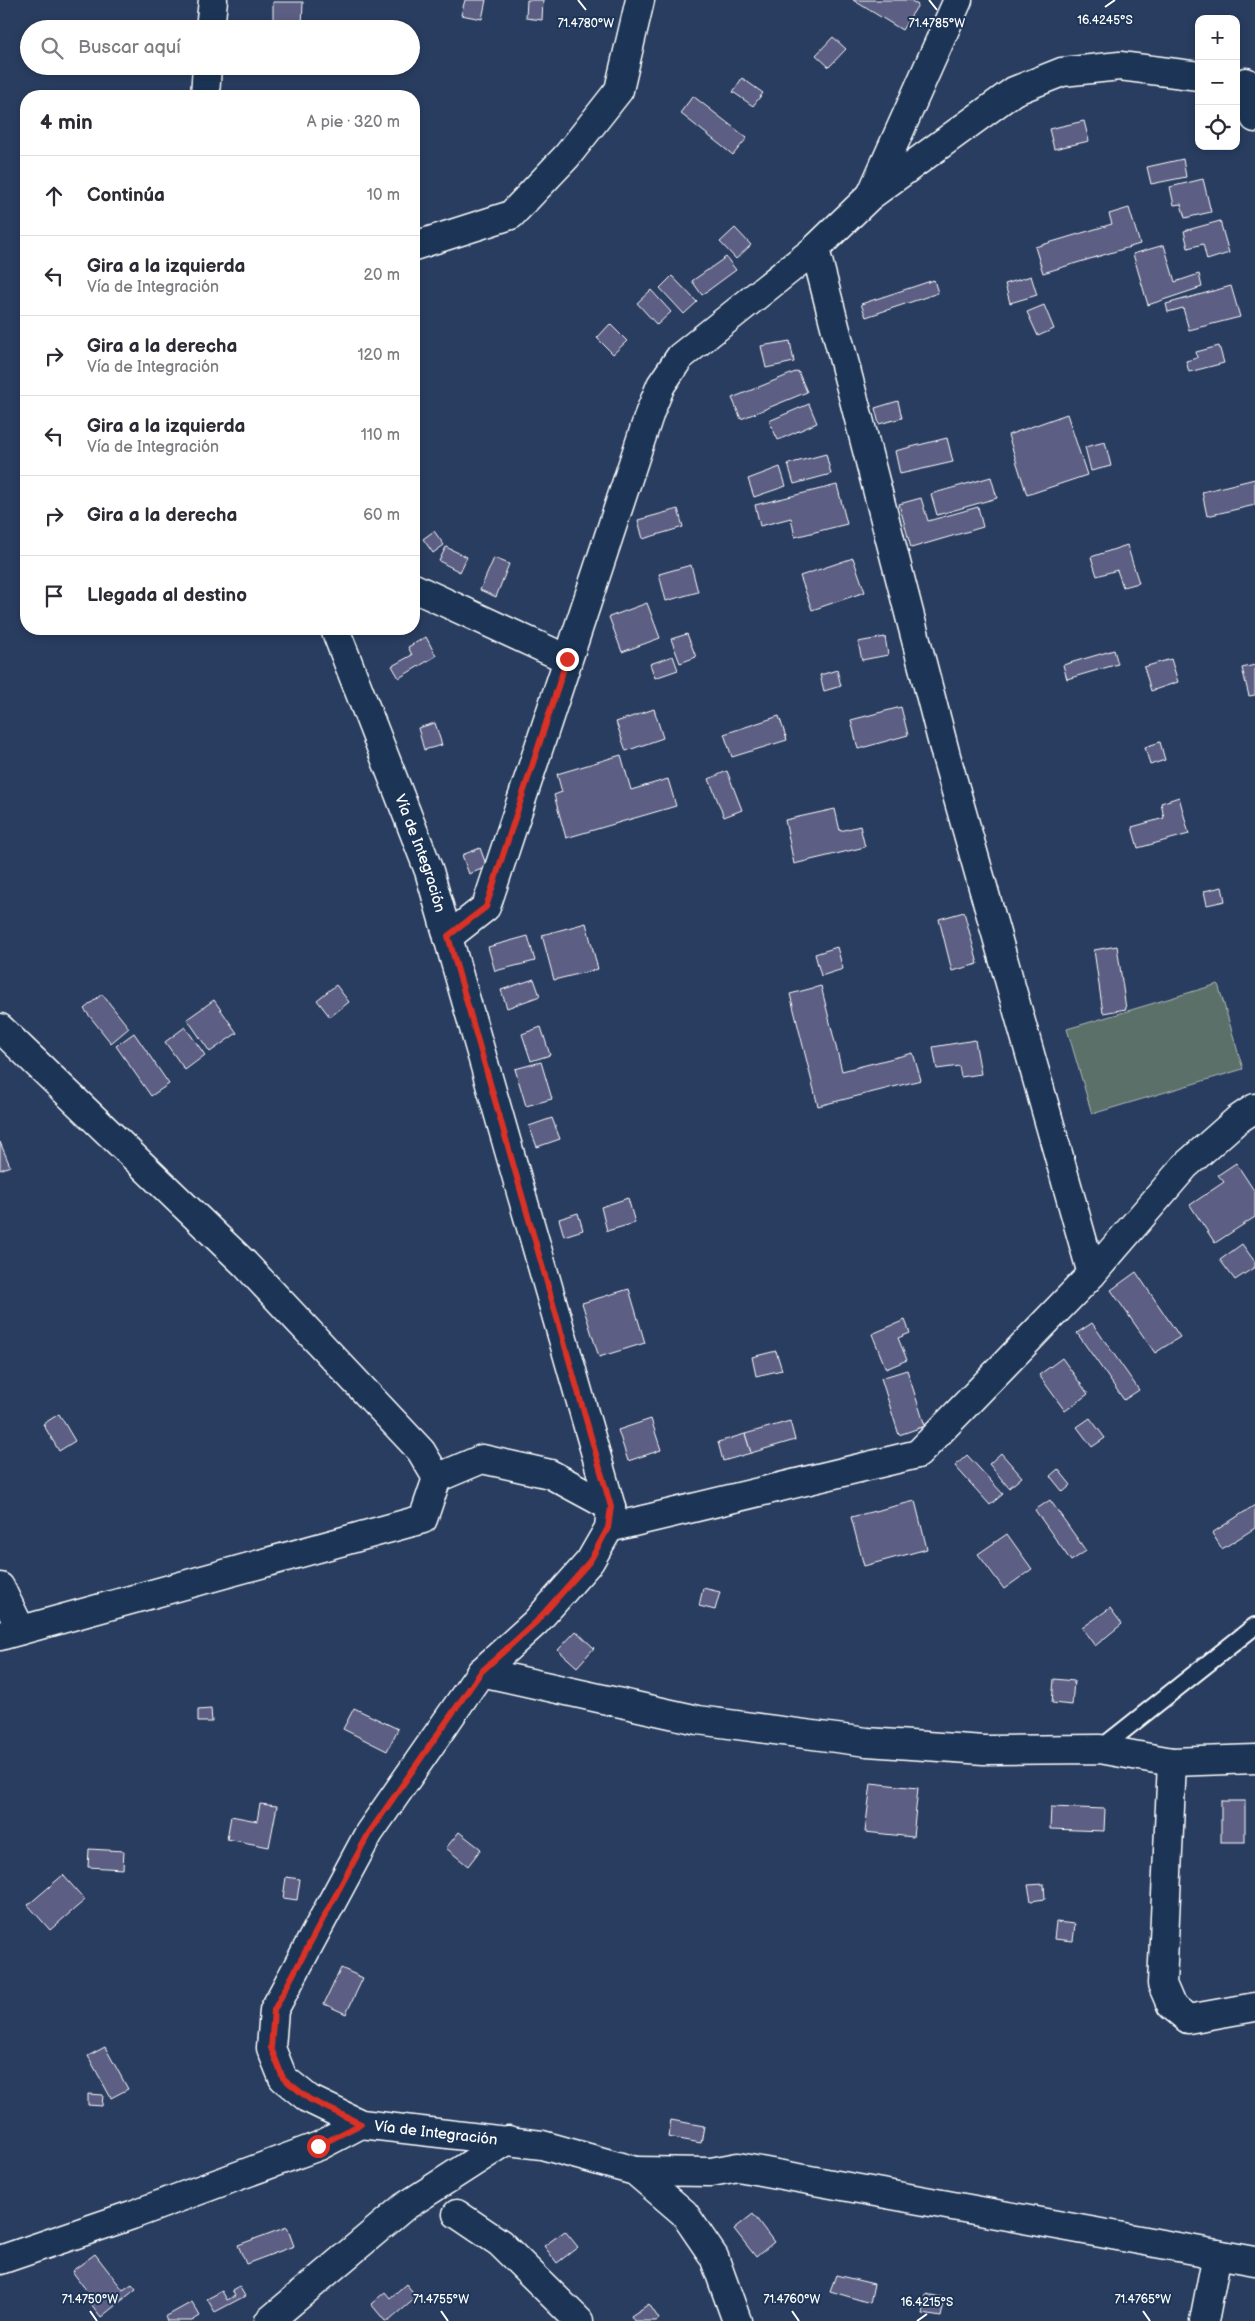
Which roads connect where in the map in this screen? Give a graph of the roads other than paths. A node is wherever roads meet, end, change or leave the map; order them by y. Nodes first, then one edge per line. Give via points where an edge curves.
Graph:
1 (213, 0) edge
2 (640, 0) edge
3 (958, 0) edge
4 (211, 20) edge
5 (207, 75) edge
6 (1195, 75) edge
7 (1246, 82) edge
8 (206, 90) edge
9 (1255, 118) edge
10 (870, 196) junction
11 (420, 244) edge
12 (815, 249) junction
13 (420, 591) edge
14 (338, 635) edge
15 (567, 659) junction
16 (448, 936) junction
17 (0, 1028) edge
18 (1255, 1108) edge
19 (1092, 1274) junction
20 (437, 1478) junction
21 (610, 1517) junction
22 (0, 1587) edge
23 (1255, 1626) edge
24 (10, 1633) edge
25 (481, 1672) junction
26 (1100, 1749) junction
27 (1255, 1759) edge
28 (1172, 1762) junction
29 (1255, 2007) edge
30 (361, 2124) junction
31 (508, 2140) junction
32 (636, 2171) junction
33 (457, 2214) dead end
34 (1217, 2254) junction
35 (0, 2260) edge
36 (1255, 2261) edge
37 (269, 2321) edge
38 (579, 2321) edge
39 (738, 2321) edge
40 (1204, 2321) edge

1 - 4 street
2 - 11 street via 619,90 567,156 511,215
3 - 10 street
5 - 8 street
6 - 10 street via 1120,66 1062,72 1014,91
7 - 9 street
10 - 12 street
12 - 15 street via 680,357 661,385
12 - 19 street via 946,756
13 - 15 street
14 - 16 street, Vía de Integración via 429,871
15 - 16 street via 486,907
16 - 21 street, Vía de Integración
17 - 20 street via 246,1264 421,1451
18 - 19 street via 1185,1166
19 - 21 street via 918,1454
20 - 21 street via 482,1459 550,1474
20 - 24 street via 423,1519
21 - 25 street, Vía de Integración via 590,1561 574,1581 536,1622
22 - 24 street
23 - 26 lane
25 - 26 street via 698,1720 857,1740 984,1750
25 - 30 street, Vía de Integración via 369,1833 274,2010 271,2048 283,2078 309,2099
26 - 28 street
27 - 28 street
28 - 29 street via 1162,1984 1171,2005 1188,2020
30 - 31 street, Vía de Integración
30 - 35 street via 318,2146
31 - 32 street, Vía de Integración via 542,2145
31 - 37 street via 404,2207
32 - 34 street via 711,2172 738,2167
32 - 39 street, Vía de Integración via 684,2213 714,2257
33 - 38 street via 500,2243
34 - 36 street
34 - 40 street

